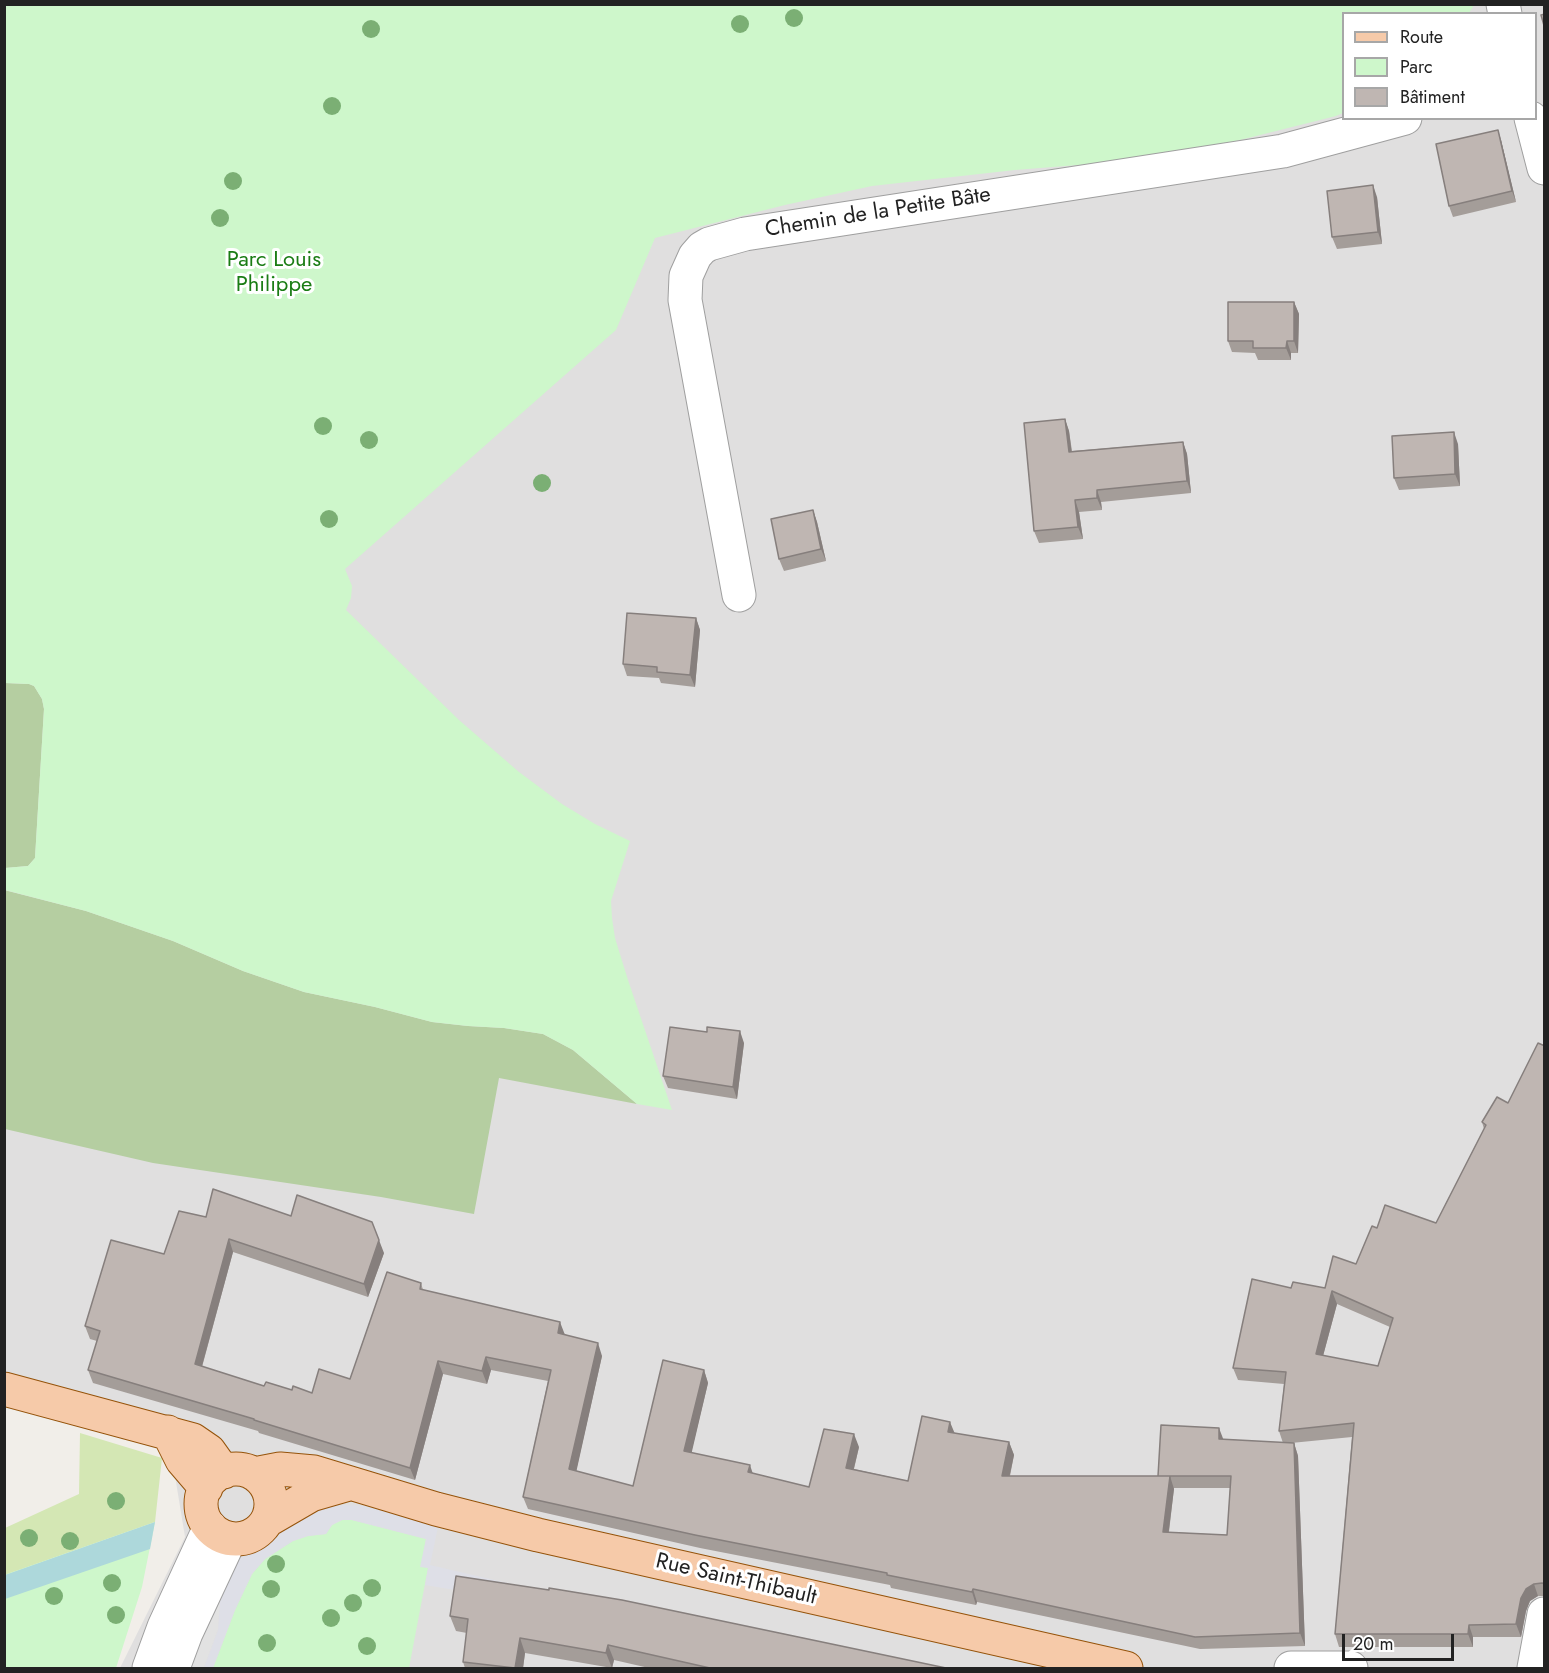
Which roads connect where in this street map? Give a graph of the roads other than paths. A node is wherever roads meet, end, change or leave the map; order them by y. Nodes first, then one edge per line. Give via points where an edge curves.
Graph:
1 (1398, 120) edge
2 (1532, 120) edge
3 (1545, 168) edge
4 (740, 595) dead end
5 (4, 1389) edge
6 (228, 1478) junction
7 (349, 1484) junction
8 (268, 1520) junction
9 (220, 1533) junction
10 (1545, 1614) edge
11 (149, 1668) edge
12 (173, 1668) edge
13 (1126, 1668) edge
14 (1292, 1668) edge
15 (1351, 1668) edge
16 (1534, 1668) edge

1 - 4 street, Chemin de la Petite Bâte via 1283,151 746,234 702,248 686,276 684,300
2 - 3 street
5 - 6 main road via 193,1440 209,1451
6 - 7 main road, Rue Saint-Thibault via 280,1469 305,1470
6 - 8 main road via 262,1481 268,1490
6 - 9 main road via 201,1509 204,1518
7 - 8 main road via 310,1496
7 - 13 main road, Rue Saint-Thibault via 538,1535
8 - 9 main road via 252,1536 241,1539
9 - 11 street via 164,1627
9 - 12 street
10 - 16 street
14 - 15 street

